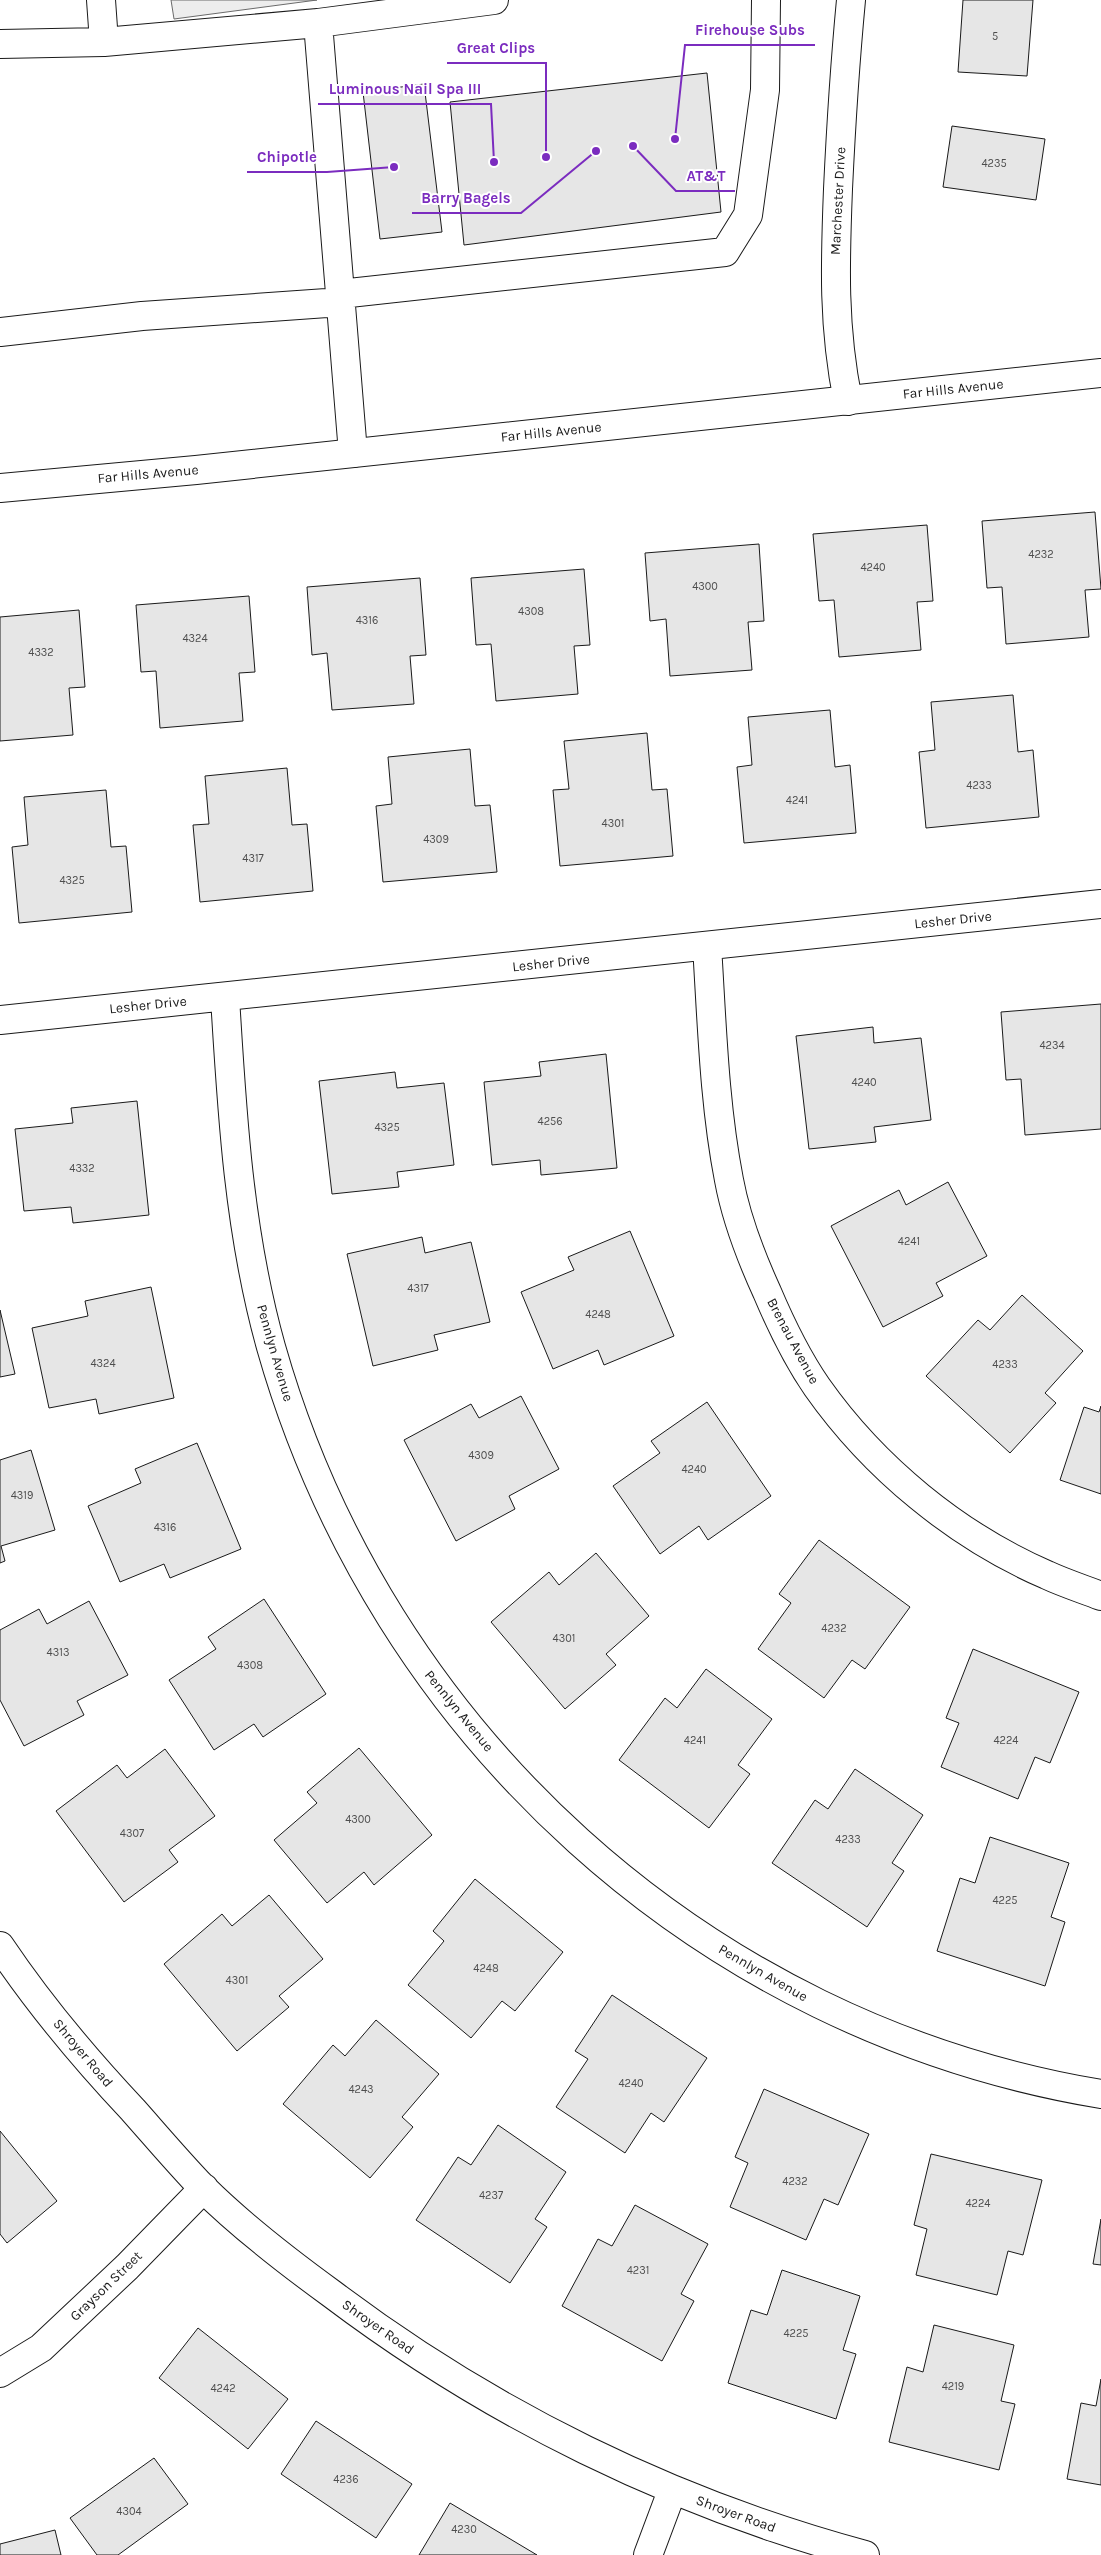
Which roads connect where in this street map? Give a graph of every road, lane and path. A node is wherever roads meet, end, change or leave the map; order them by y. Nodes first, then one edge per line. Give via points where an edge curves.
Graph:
1 (101, 0) edge
2 (494, 0) edge
3 (766, 0) edge
4 (851, 0) edge
5 (318, 23) junction
6 (104, 42) junction
7 (0, 44) edge
8 (340, 298) junction
9 (0, 332) edge
10 (1101, 373) edge
11 (848, 401) junction
12 (353, 453) junction
13 (0, 488) edge
14 (1101, 904) edge
15 (707, 946) junction
16 (225, 997) junction
17 (0, 1020) edge
18 (1101, 1596) edge
19 (0, 1946) edge
20 (1101, 2094) edge
21 (204, 2188) junction
22 (0, 2373) edge
23 (672, 2491) junction
24 (648, 2555) edge
25 (863, 2555) edge

1 - 6 street
2 - 5 street
3 - 8 street via 765,90 748,215 724,252
4 - 11 street, Marchester Drive via 842,98 834,279 840,361
5 - 6 street
5 - 8 street
6 - 7 street
8 - 9 street
8 - 12 street
10 - 11 street, Far Hills Avenue
11 - 12 street, Far Hills Avenue
12 - 13 street, Far Hills Avenue
14 - 15 street, Lesher Drive
15 - 16 street, Lesher Drive
15 - 18 street, Brenau Avenue via 716,1102 729,1182 752,1259 781,1325 817,1386 865,1446 926,1502 990,1546 1047,1575
16 - 17 street, Lesher Drive
16 - 20 street, Pennlyn Avenue via 232,1125 246,1230 270,1346 298,1431 342,1532 389,1616 439,1689 503,1766 588,1850 671,1917 753,1970 840,2015 932,2052 1050,2086
19 - 21 street, Shroyer Road via 96,2071
21 - 22 street, Grayson Street via 41,2348
21 - 23 street, Shroyer Road via 294,2266 388,2337 476,2392 609,2462
23 - 24 street
23 - 25 street, Shroyer Road via 808,2540

